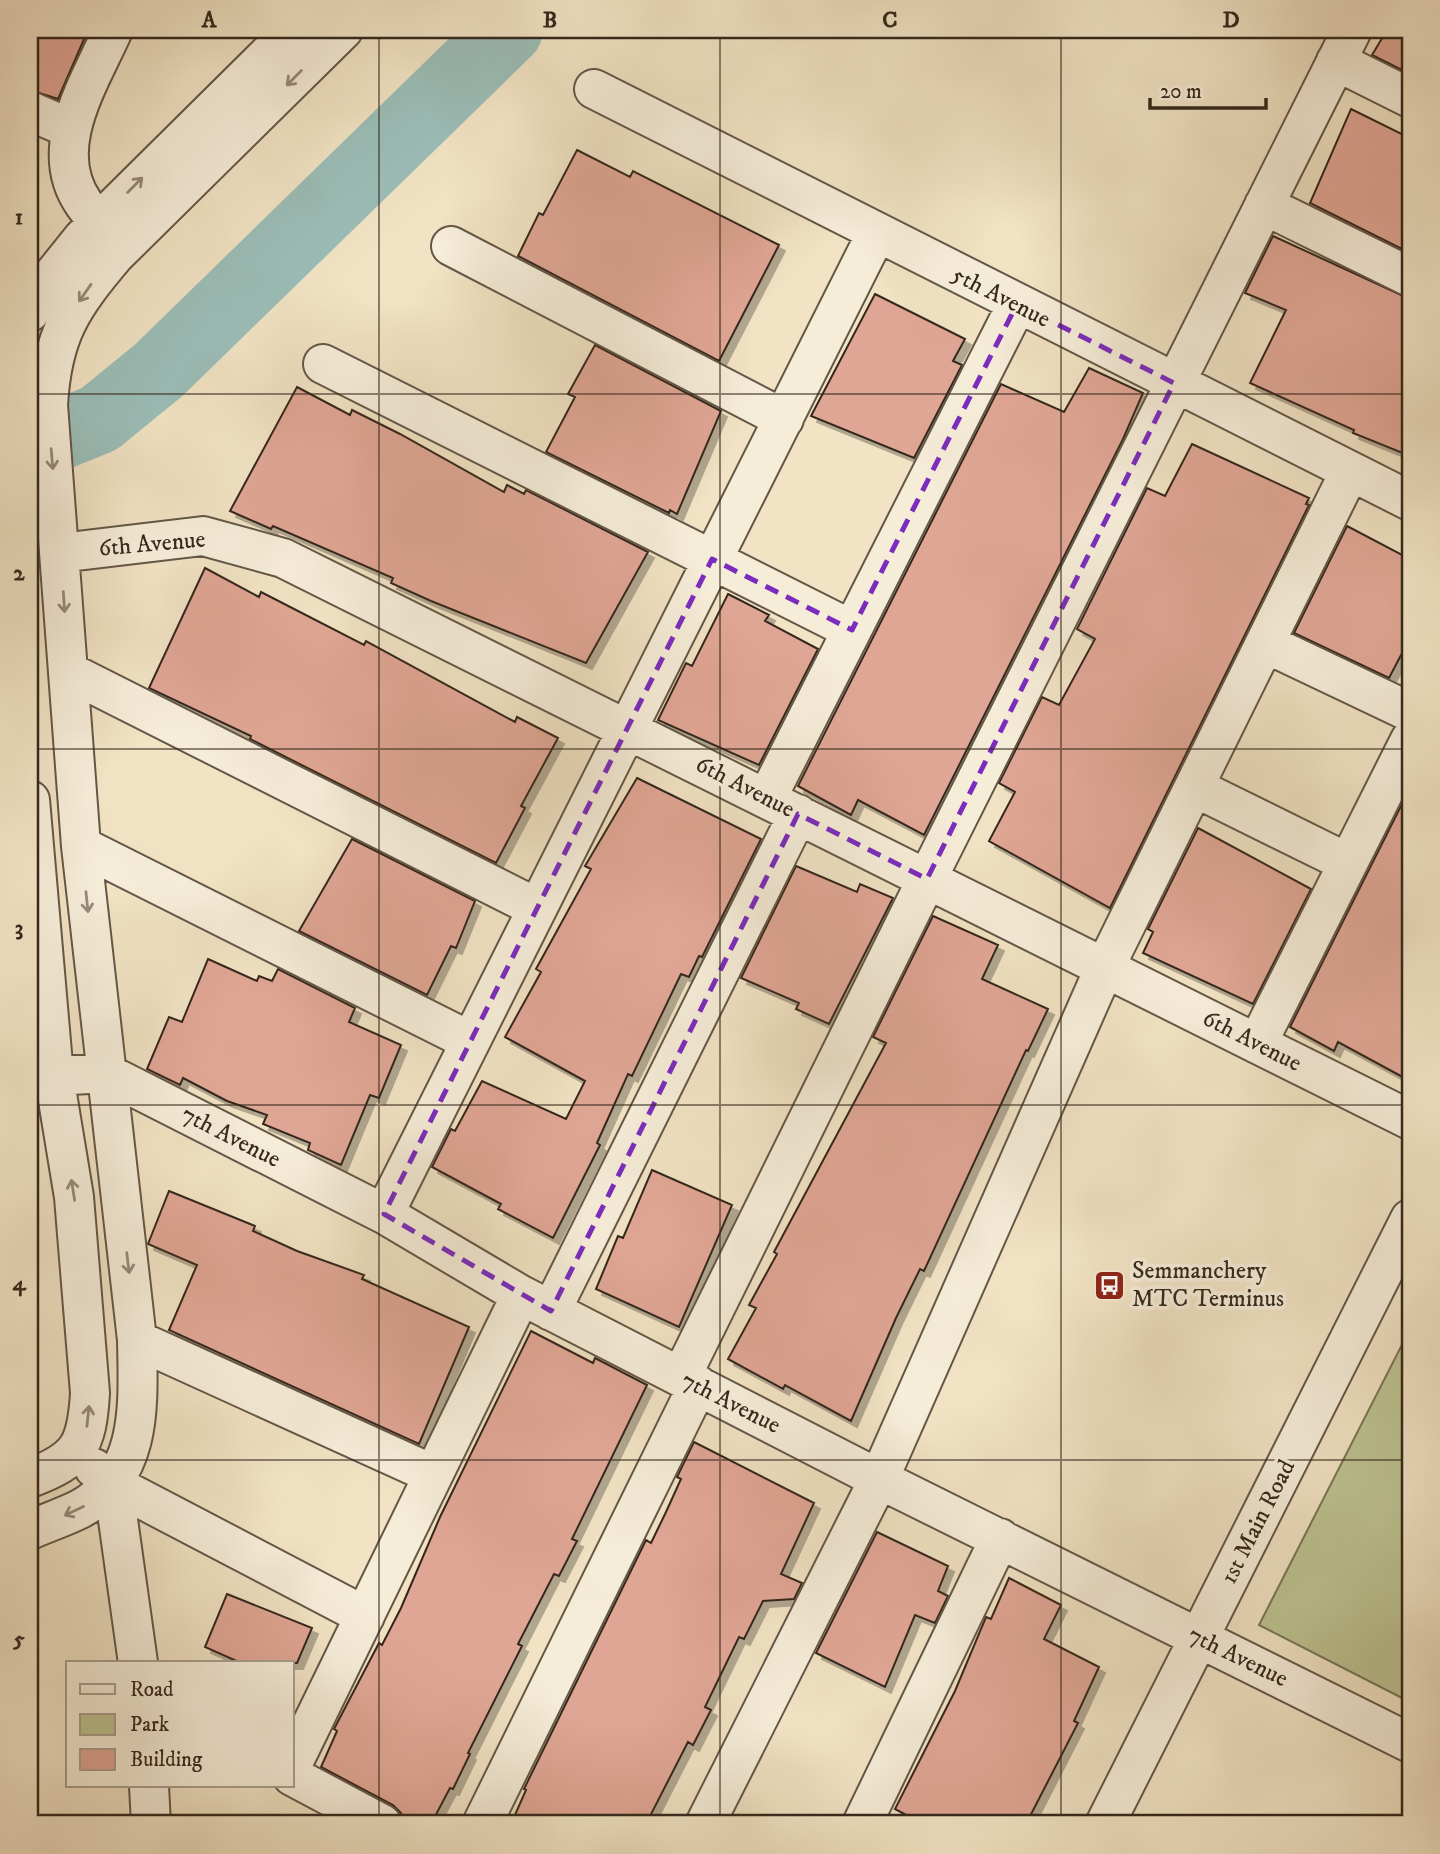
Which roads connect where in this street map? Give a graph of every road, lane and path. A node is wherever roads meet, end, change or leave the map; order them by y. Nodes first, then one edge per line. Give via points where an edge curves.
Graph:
1 (113, 30) edge
2 (293, 30) edge
3 (343, 30) edge
4 (1344, 46) edge
5 (594, 89) dead end
6 (1410, 98) edge
7 (30, 111) edge
8 (69, 128) junction
9 (1264, 205) junction
10 (111, 234) junction
11 (876, 234) junction
12 (451, 246) dead end
13 (1410, 277) edge
14 (1017, 304) junction
15 (30, 313) edge
16 (323, 364) dead end
17 (1174, 383) junction
18 (783, 419) junction
19 (1350, 471) junction
20 (1410, 501) edge
21 (60, 553) junction
22 (712, 559) junction
23 (852, 630) junction
24 (1265, 643) junction
25 (69, 672) junction
26 (1410, 712) edge
27 (627, 728) junction
28 (1410, 740) edge
29 (1194, 788) junction
30 (30, 800) edge
31 (783, 806) junction
32 (81, 846) junction
33 (1348, 863) junction
34 (927, 879) junction
35 (537, 908) junction
36 (1105, 967) junction
37 (470, 1041) junction
38 (1257, 1044) junction
39 (106, 1073) junction
40 (54, 1076) junction
41 (1410, 1120) edge
42 (384, 1214) junction
43 (1410, 1219) edge
44 (536, 1303) junction
45 (137, 1340) junction
46 (690, 1381) junction
47 (77, 1453) junction
48 (432, 1474) junction
49 (30, 1478) edge
50 (879, 1479) junction
51 (113, 1484) junction
52 (30, 1530) edge
53 (1000, 1538) junction
54 (365, 1616) junction
55 (1199, 1638) junction
56 (138, 1661) edge
57 (1410, 1743) edge
58 (294, 1761) edge
59 (294, 1777) edge
60 (149, 1787) edge
61 (151, 1824) edge
62 (382, 1824) edge
63 (482, 1824) edge
64 (705, 1824) edge
65 (862, 1824) edge
66 (1105, 1824) edge

1 - 8 street
10 -> 2 street
3 -> 10 street
4 - 6 street
4 - 9 street
5 - 11 street, 5th Avenue
7 - 8 street
8 - 10 street via 74,186
9 - 13 street
9 - 17 street
10 - 15 street via 42,289
10 -> 21 street via 61,331 50,367 48,405
11 - 14 street, 5th Avenue
11 - 18 street
12 - 18 street
14 - 17 street, 5th Avenue
14 - 23 street
16 - 22 street
17 - 19 street, 5th Avenue
17 - 34 street
18 - 22 street
19 - 20 street, 5th Avenue
19 - 24 street
21 -> 25 street
21 - 27 street, 6th Avenue via 203,536 238,543 334,582
22 - 23 street
22 - 27 street
23 - 31 street
24 - 26 street
24 - 29 street
25 - 32 street
25 - 35 street
27 - 31 street, 6th Avenue
27 - 35 street
28 - 33 street
29 - 33 street
29 - 36 street
30 - 40 street
31 - 34 street, 6th Avenue
31 - 44 street
32 - 37 street
32 -> 39 street
33 - 38 street
34 - 36 street, 6th Avenue
34 - 46 street
35 - 37 street
36 - 38 street, 6th Avenue
36 - 50 street
37 - 42 street
38 - 41 street, 6th Avenue
39 - 40 street
39 - 42 street, 7th Avenue
39 -> 45 street
47 -> 40 street via 88,1425 90,1393 74,1197
42 - 44 street, 7th Avenue
43 - 55 street, 1st Main Road
44 - 46 street, 7th Avenue
44 - 48 street
45 - 48 street
45 - 51 street via 139,1414 134,1440
46 - 50 street, 7th Avenue
46 - 63 street
47 - 49 street via 57,1468
47 - 51 street
48 - 54 street
50 - 53 street, 7th Avenue
50 - 64 street
51 -> 52 street via 82,1508
51 - 54 street
51 - 56 street
53 - 55 street, 7th Avenue
53 - 65 street
54 - 58 street
55 - 57 street, 7th Avenue
55 - 66 street, 1st Main Road
59 - 62 street
60 - 61 street

